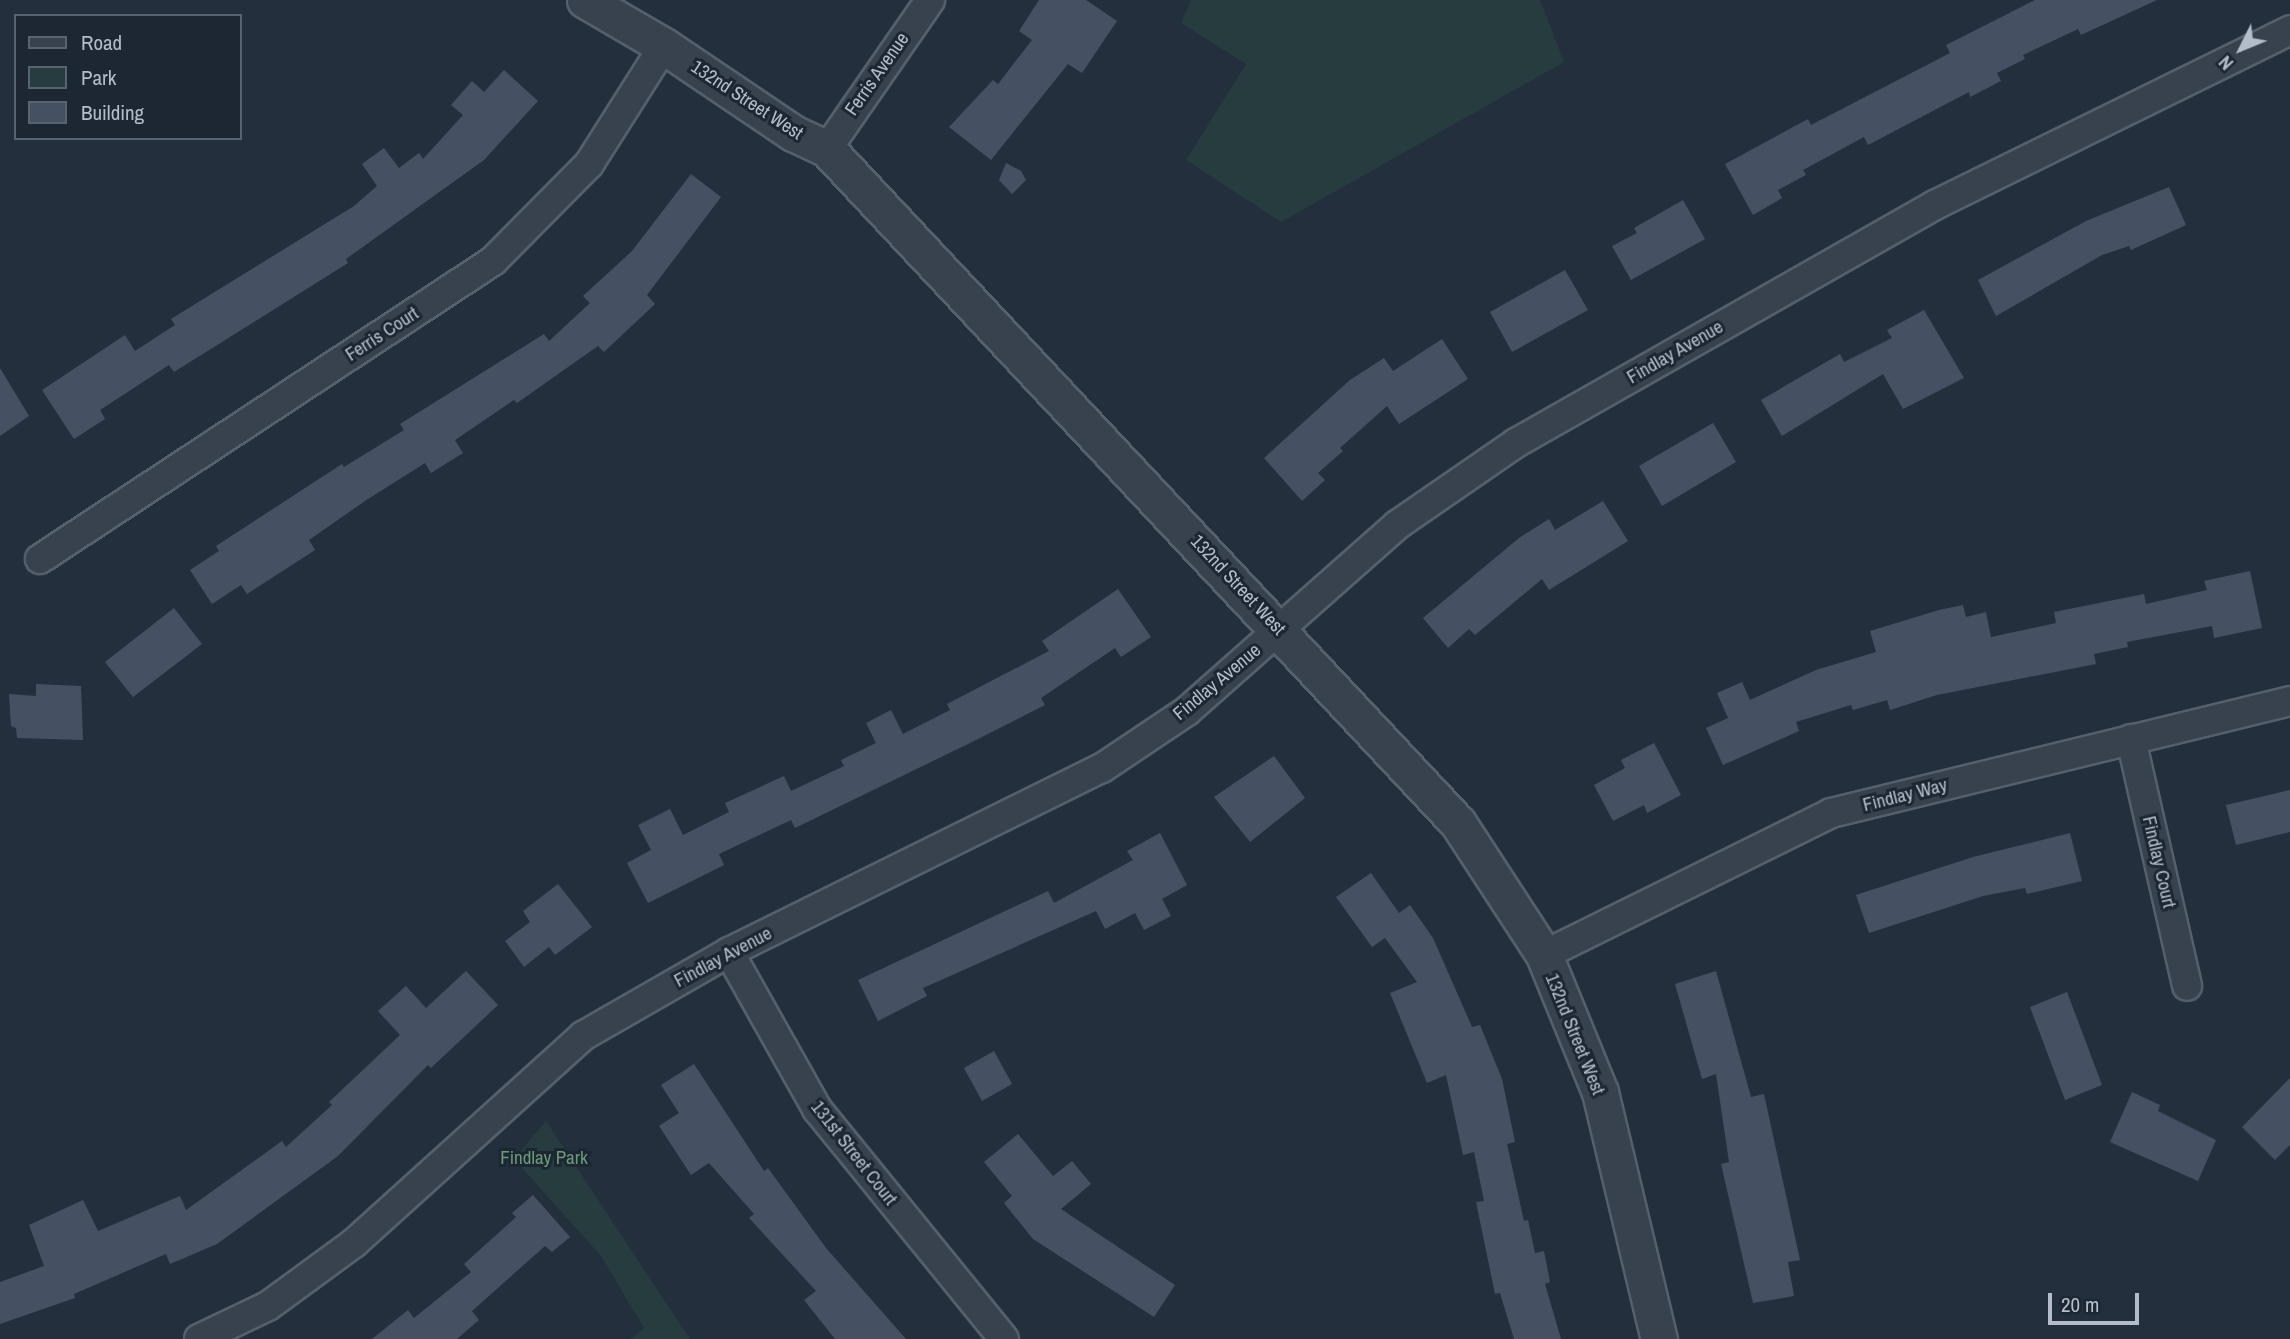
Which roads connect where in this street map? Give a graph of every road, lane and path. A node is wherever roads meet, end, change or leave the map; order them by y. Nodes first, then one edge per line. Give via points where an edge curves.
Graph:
1 (586, 0) edge
2 (930, 0) edge
3 (2290, 30) edge
4 (664, 46) junction
5 (827, 149) junction
6 (40, 559) dead end
7 (1279, 629) junction
8 (2290, 701) edge
9 (2132, 739) junction
10 (729, 952) junction
11 (1544, 955) junction
12 (2187, 986) dead end
13 (199, 1339) edge
14 (1004, 1339) edge
15 (1659, 1339) edge

1 - 4 street, 132nd Street West
2 - 5 street, Ferris Avenue
3 - 7 street, Findlay Avenue via 1935,205 1516,443 1397,524
4 - 5 street, 132nd Street West via 793,133
4 - 6 street, Ferris Court via 589,163 492,261
5 - 7 street, 132nd Street West
7 - 10 street, Findlay Avenue via 1187,711 1102,768
7 - 11 street, 132nd Street West via 1458,823
8 - 9 street, Findlay Way
9 - 11 street, Findlay Way via 1832,813
9 - 12 street, Findlay Court
10 - 13 street, Findlay Avenue via 583,1036 354,1243 268,1306
10 - 14 street, 131st Street Court via 817,1109
11 - 15 street, 132nd Street West via 1600,1091

